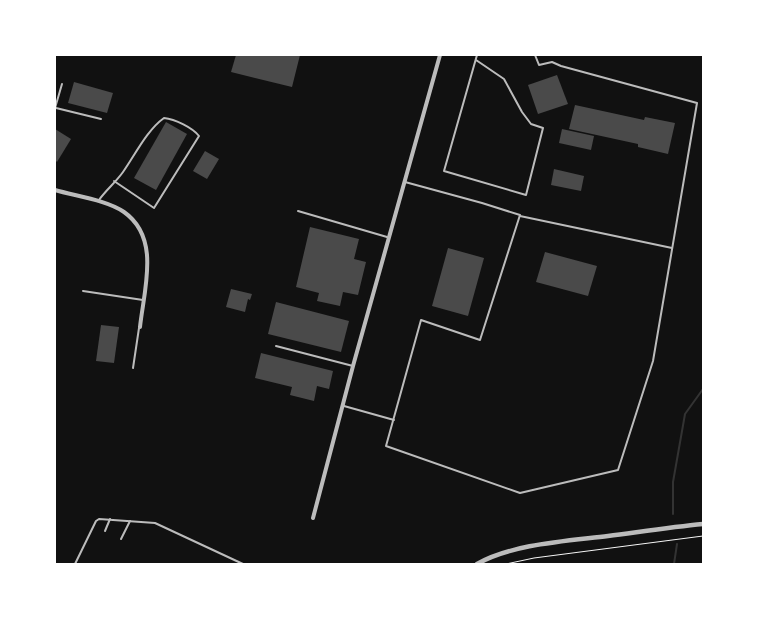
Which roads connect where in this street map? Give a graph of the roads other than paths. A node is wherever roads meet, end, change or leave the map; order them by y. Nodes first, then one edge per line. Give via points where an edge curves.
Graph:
1 (440, 55) edge
2 (477, 55) edge
3 (535, 55) edge
4 (476, 60) junction
5 (62, 84) dead end
6 (55, 108) edge
7 (101, 119) dead end
8 (114, 182) junction
9 (405, 182) junction
10 (55, 190) edge
11 (98, 202) junction
12 (298, 211) dead end
13 (520, 216) junction
14 (390, 238) junction
15 (672, 248) junction
16 (83, 291) dead end
17 (143, 300) junction
18 (140, 327) joint
19 (276, 346) dead end
20 (353, 366) junction
21 (134, 368) dead end
22 (344, 406) junction
23 (394, 420) junction
24 (313, 518) dead end
25 (110, 519) junction
26 (130, 521) junction
27 (703, 524) edge
28 (105, 531) dead end
29 (121, 539) dead end
30 (76, 564) edge
31 (243, 564) edge
32 (477, 564) edge

1 - 9 street
2 - 4 lane
3 - 15 lane via 539,65 552,62 697,103
4 - 4 lane via 444,171 526,195 543,128 531,124 504,79
5 - 6 lane
6 - 7 lane
8 - 8 lane via 164,118 199,136 154,208
8 - 11 lane
9 - 13 lane
9 - 14 street
10 - 11 street
11 - 17 street via 123,212 142,232 148,260
12 - 14 lane
13 - 15 lane
13 - 23 lane via 480,340 421,320
14 - 20 street
15 - 23 lane via 652,361 618,470 520,494 386,446
16 - 17 lane
17 - 18 street
18 - 21 lane
19 - 20 lane
20 - 22 street
22 - 23 lane
22 - 24 street
25 - 26 lane
25 - 28 lane
25 - 30 lane via 99,518 96,521
26 - 29 lane
26 - 31 lane via 155,523
27 - 32 street via 510,550

